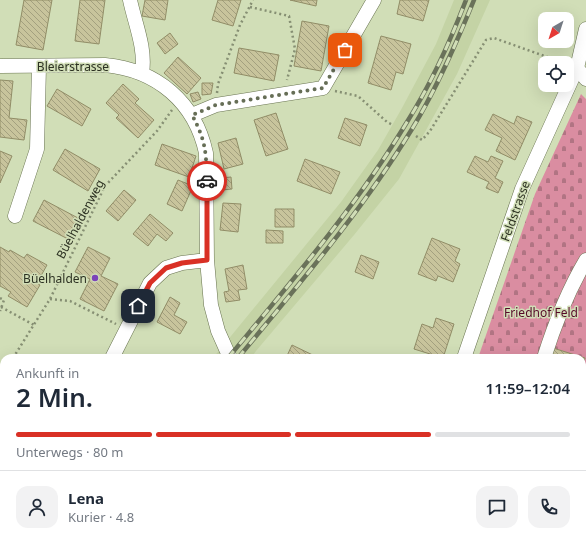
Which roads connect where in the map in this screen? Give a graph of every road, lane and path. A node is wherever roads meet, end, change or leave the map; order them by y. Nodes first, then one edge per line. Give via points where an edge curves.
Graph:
1 (130, 0) edge
2 (253, 0) edge
3 (374, 0) edge
4 (250, 7) junction
5 (586, 29) edge
6 (545, 56) edge
7 (574, 58) edge
8 (0, 66) edge
9 (39, 66) junction
10 (574, 68) edge
11 (142, 73) junction
12 (586, 79) edge
13 (323, 88) junction
14 (560, 92) edge
15 (283, 94) junction
16 (181, 101) junction
17 (216, 105) junction
18 (192, 115) junction
19 (393, 125) dead end
20 (416, 136) dead end
21 (16, 216) dead end
22 (207, 260) junction
23 (586, 260) edge
24 (0, 298) edge
25 (50, 299) junction
26 (0, 309) edge
27 (34, 326) junction
28 (127, 330) junction
29 (16, 354) edge
30 (114, 354) edge
31 (228, 354) edge
32 (465, 354) edge
33 (545, 354) edge

1 - 11 street via 142,47
2 - 4 path
3 - 13 street
4 - 15 path via 289,16 295,49
4 - 17 path via 240,24 218,84
5 - 7 street, Feldstrasse
6 - 20 path via 494,38 486,40 430,131 422,140
8 - 9 street, Bleierstrasse
9 - 11 street, Bleierstrasse via 105,65
9 - 21 street via 37,149
10 - 12 street
11 - 16 street, Bleierstrasse via 164,86
13 - 15 street
13 - 19 path via 358,96
14 - 32 street, Feldstrasse via 522,189
15 - 17 street
16 - 18 street, Bleierstrasse
16 - 25 path, Büelhaldenweg via 157,131 105,186
17 - 18 street
18 - 22 street, Bleierstrasse via 206,153
22 - 28 street via 166,268 150,283
22 - 31 street, Bleierstrasse via 211,305 218,331
23 - 33 street via 561,309
24 - 26 path via 4,300
25 - 27 path, Büelhaldenweg
25 - 28 path via 70,301
26 - 27 path
27 - 29 path, Büelhaldenweg
28 - 30 street

